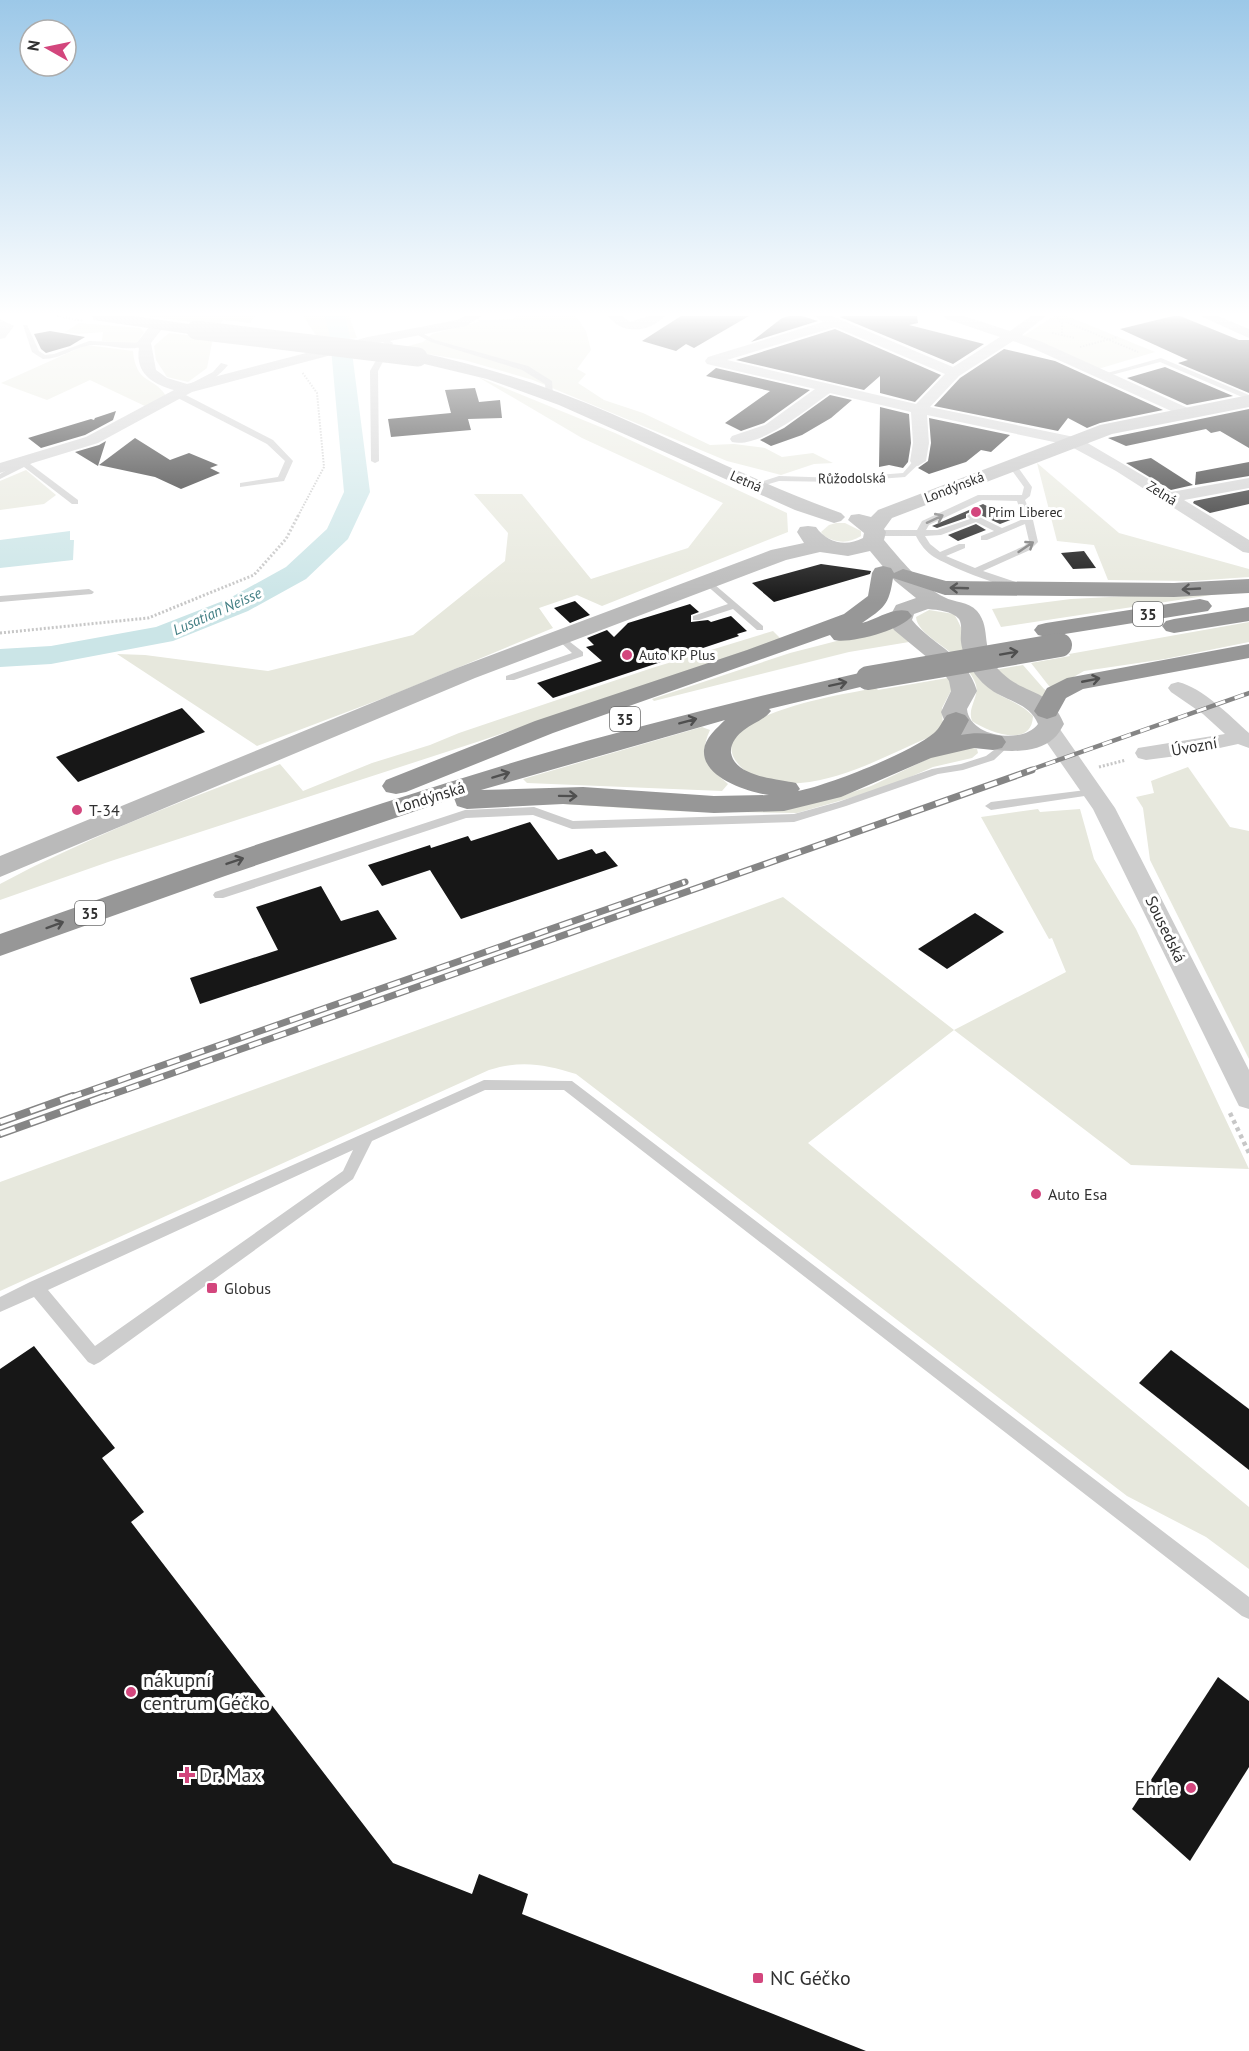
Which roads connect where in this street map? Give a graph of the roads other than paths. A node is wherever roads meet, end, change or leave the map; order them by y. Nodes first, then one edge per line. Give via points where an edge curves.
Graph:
1 (144, 412) edge
2 (218, 412) edge
3 (374, 412) edge
4 (587, 412) edge
5 (795, 412) edge
6 (919, 412) edge
7 (932, 412) edge
8 (1185, 412) edge
9 (738, 439) dead end
10 (1073, 441) junction
11 (29, 461) junction
12 (375, 461) dead end
13 (918, 461) joint
14 (1012, 465) junction
15 (0, 468) edge
16 (0, 477) edge
17 (1249, 483) edge
18 (243, 485) dead end
19 (755, 485) junction
20 (1170, 498) junction
21 (1020, 499) junction
22 (75, 502) dead end
23 (956, 509) junction
24 (977, 519) junction
25 (1029, 520) junction
26 (811, 527) junction
27 (877, 529) junction
28 (1001, 531) junction
29 (920, 533) junction
30 (984, 538) dead end
31 (962, 546) dead end
32 (1249, 548) edge
33 (851, 549) junction
34 (939, 556) junction
35 (977, 571) junction
36 (893, 575) junction
37 (708, 582) junction
38 (1249, 586) edge
39 (1032, 588) junction
40 (1123, 589) junction
41 (89, 592) dead end
42 (1249, 598) edge
43 (0, 599) edge
44 (943, 604) junction
45 (735, 605) junction
46 (902, 613) junction
47 (1249, 615) edge
48 (696, 618) dead end
49 (760, 628) dead end
50 (1053, 637) junction
51 (561, 638) junction
52 (1249, 651) edge
53 (756, 655) junction
54 (862, 670) junction
55 (510, 678) dead end
56 (1178, 688) dead end
57 (808, 691) junction
58 (956, 720) junction
59 (1048, 721) junction
60 (1245, 740) edge
61 (1006, 743) junction
62 (919, 753) junction
63 (1146, 753) dead end
64 (1074, 766) junction
65 (836, 788) junction
66 (1094, 792) junction
67 (390, 798) junction
68 (991, 806) dead end
69 (0, 867) edge
70 (219, 895) dead end
71 (0, 922) edge
72 (0, 945) edge
73 (1249, 1098) edge
74 (367, 1137) junction
75 (36, 1287) junction
76 (0, 1305) edge
77 (1249, 1610) edge

1 - 11 street via 92,440
2 - 18 lane via 270,442 290,461 281,479
3 - 12 lane
4 - 19 street, Letná
5 - 9 street via 771,429
6 - 13 street, Růžodolská
7 - 10 street, Zelná
8 - 10 street, Londýnská via 1107,429
10 - 14 street, Londýnská
10 - 20 street, Zelná
11 - 15 street
11 - 16 lane
11 - 22 lane
13 - 19 lane, Růžodolská via 905,475 839,480 778,478
14 - 21 lane via 1028,487 1026,496
14 - 27 street, Londýnská
17 - 20 street
19 - 26 street, Letná
20 - 32 street, Zelná
21 - 23 lane via 981,497
21 - 25 lane
23 - 24 lane
29 -> 23 lane via 925,523
24 - 28 lane
24 - 29 lane via 946,532
25 - 28 lane
35 -> 25 lane via 1034,542
26 - 27 street, Londýnská via 843,518
26 - 33 street, Londýnská
26 - 37 street, Londýnská via 779,555
27 - 29 lane
27 - 33 street, Londýnská
27 - 36 street
28 - 30 lane
29 - 34 lane via 925,545
31 - 34 lane
33 - 36 street
34 - 35 lane
35 - 39 lane
39 -> 36 highway via 945,588
36 - 44 street
36 - 46 street
36 - 53 highway, 35 via 879,598 852,620
37 - 45 lane
37 - 51 street, Londýnská
38 -> 40 highway
39 - 40 highway
40 - 44 highway via 967,606
41 - 43 lane
42 - 50 highway, 35
44 - 46 street via 913,605
44 - 59 street via 967,614 971,620 976,655 990,676 1005,688 1029,698
45 - 48 lane
45 - 49 lane
46 - 53 highway, 35 via 882,625
46 - 58 street via 902,625 946,660 961,678 964,691 956,704
47 - 50 highway, 35
50 - 54 highway, 35, bridge
51 - 55 lane via 579,654
51 - 69 street, Londýnská via 466,673
59 -> 52 highway via 1056,693 1076,683
53 - 67 highway, 35 via 544,727
57 -> 54 highway, Londýnská / 35
54 - 67 highway, Londýnská / 35 via 744,686 568,735
56 - 60 street, Úvozní
57 - 65 highway, 35 via 739,721 724,732 717,744 717,754 728,771 759,786
67 -> 57 highway, Londýnská / 35
58 - 61 street via 971,733
58 - 62 highway, 35 via 947,736
59 - 61 street via 1042,736
59 - 64 street, Sousedská
60 - 63 street, Úvozní
61 - 62 highway, 35 via 974,740
61 - 64 street, Sousedská via 1047,752
61 - 70 lane via 990,758 936,771 794,818 572,825 534,812 465,814
62 - 65 highway, 35
64 - 66 street, Sousedská
67 -> 65 highway, 35 via 518,795 684,803 774,802 807,798
66 - 68 lane
66 - 73 street, Sousedská
67 - 71 highway, Londýnská / 35
72 -> 67 highway, Londýnská / 35
74 - 75 lane
74 - 75 lane via 348,1175 94,1357
74 - 77 lane via 484,1085 567,1085
75 - 76 lane

